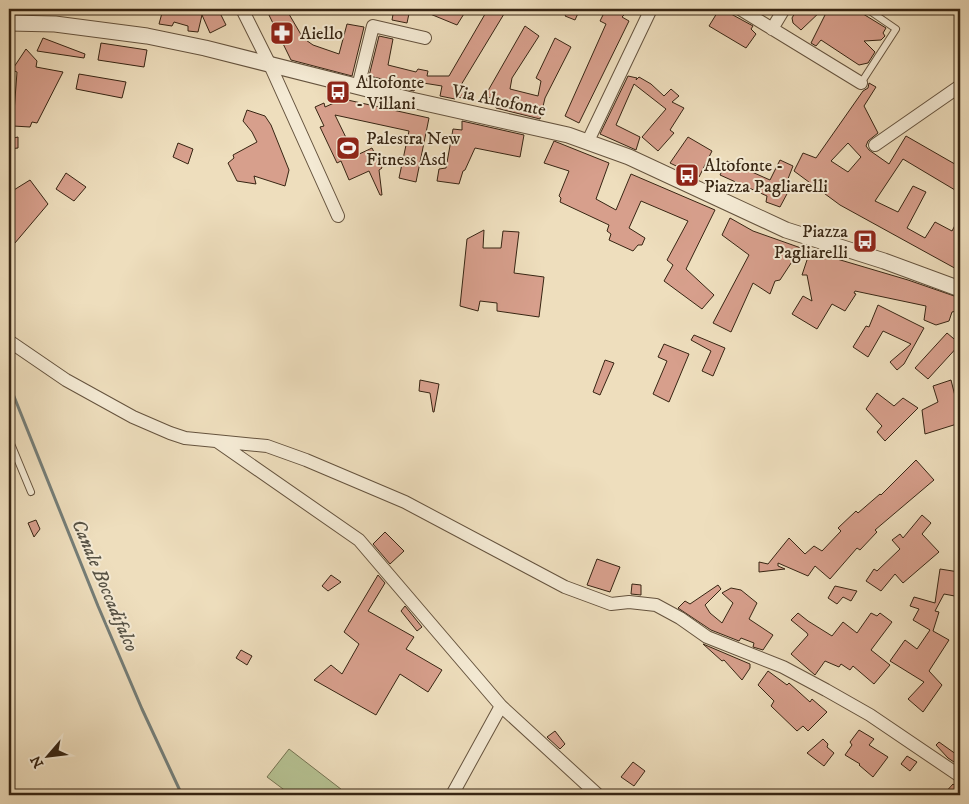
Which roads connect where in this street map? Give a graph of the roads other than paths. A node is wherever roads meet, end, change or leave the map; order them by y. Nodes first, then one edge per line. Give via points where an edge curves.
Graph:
1 (242, 9) edge
2 (651, 9) edge
3 (740, 9) edge
4 (784, 9) edge
5 (867, 9) edge
6 (9, 23) edge
7 (772, 29) junction
8 (425, 38) dead end
9 (270, 65) junction
10 (861, 82) joint
11 (960, 86) edge
12 (358, 87) junction
13 (588, 141) junction
14 (875, 145) dead end
15 (338, 216) dead end
16 (960, 289) edge
17 (9, 341) edge
18 (9, 439) edge
19 (218, 442) junction
20 (31, 492) dead end
21 (501, 706) junction
22 (960, 776) edge
23 (452, 795) edge
24 (598, 795) edge

1 - 9 street
2 - 13 street
3 - 7 street
4 - 7 street
5 - 10 lane via 896,29
6 - 9 street, Via Altofonte via 55,24 147,36
7 - 10 street
8 - 12 street via 373,26
9 - 12 street, Via Altofonte
9 - 15 street
11 - 14 street
12 - 13 street, Via Altofonte
13 - 16 street, Via Altofonte via 786,230
17 - 19 street via 66,380 133,417 170,434
18 - 20 lane
19 - 21 street via 360,540
19 - 22 street via 267,446 358,481 413,506 565,587 611,604 656,605 706,637 784,667 826,690 870,715
21 - 23 street
21 - 24 street

